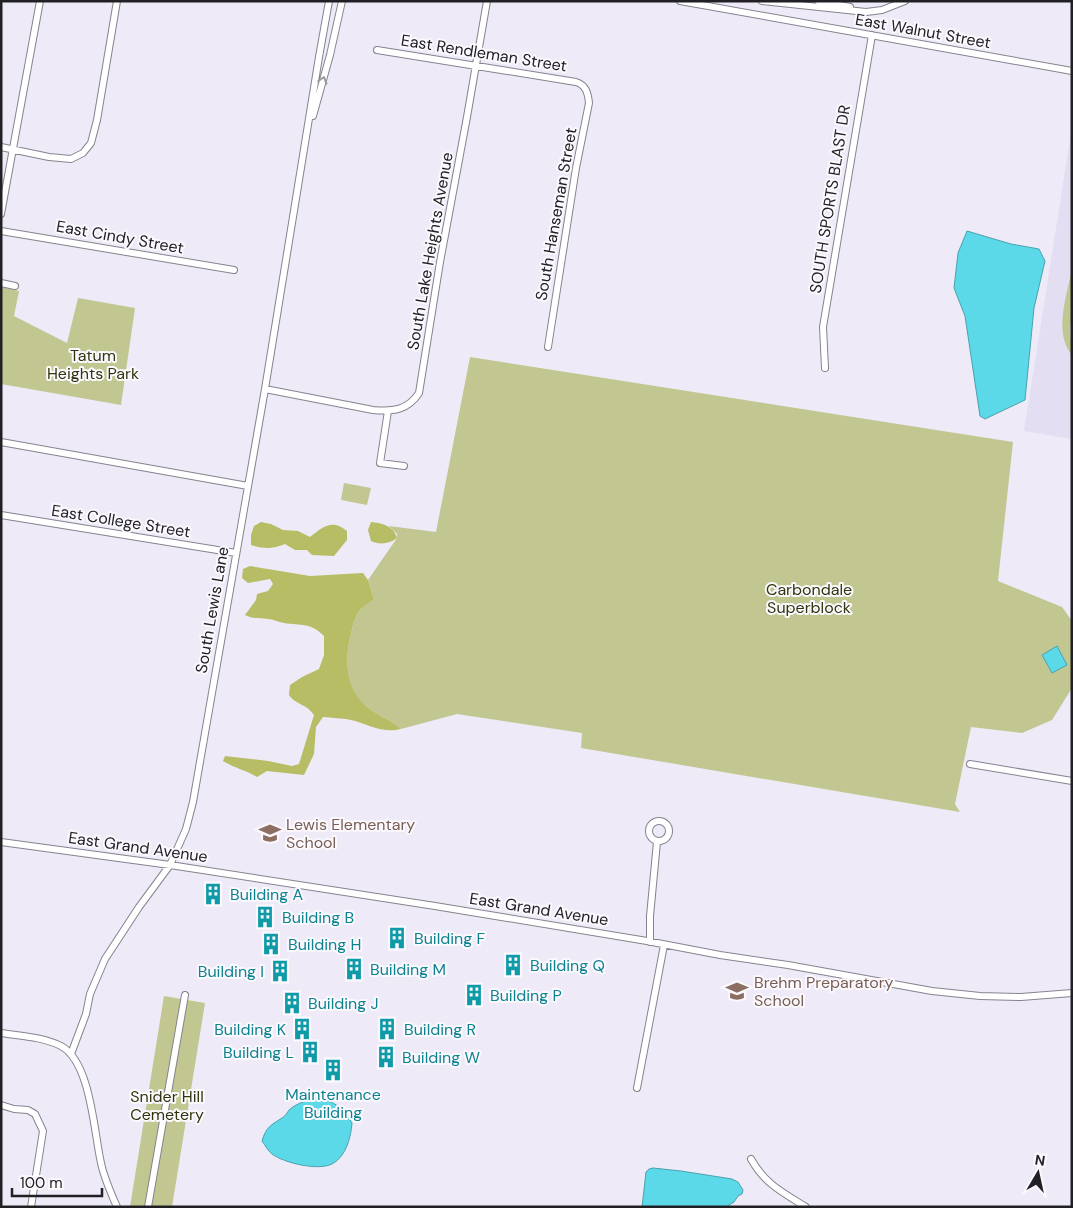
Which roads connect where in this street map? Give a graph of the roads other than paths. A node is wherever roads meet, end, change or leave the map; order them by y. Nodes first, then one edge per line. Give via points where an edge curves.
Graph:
1 (40, 1) edge
2 (117, 1) edge
3 (329, 1) edge
4 (342, 1) edge
5 (487, 1) edge
6 (680, 1) edge
7 (762, 1) edge
8 (818, 1) edge
9 (905, 1) edge
10 (874, 12) junction
11 (872, 36) junction
12 (377, 50) dead end
13 (476, 67) junction
14 (1072, 71) edge
15 (585, 87) joint
16 (305, 144) junction
17 (1, 147) edge
18 (14, 151) junction
19 (1, 214) edge
20 (1, 231) edge
21 (234, 270) dead end
22 (1, 283) edge
23 (15, 286) dead end
24 (548, 348) dead end
25 (825, 368) dead end
26 (265, 389) junction
27 (388, 412) junction
28 (1, 442) edge
29 (404, 466) dead end
30 (248, 486) junction
31 (1, 515) edge
32 (236, 554) junction
33 (970, 764) dead end
34 (1072, 781) edge
35 (1, 842) edge
36 (657, 842) dead end
37 (170, 865) junction
38 (650, 942) junction
39 (664, 945) junction
40 (1072, 993) edge
41 (186, 995) dead end
42 (1, 1033) edge
43 (71, 1054) junction
44 (637, 1088) dead end
45 (1, 1105) edge
46 (751, 1159) dead end
47 (31, 1207) edge
48 (116, 1207) edge
49 (148, 1207) edge
50 (806, 1207) edge

1 - 18 street
2 - 18 street via 91,142 83,153 71,159
3 - 16 street, South Lewis Lane
16 -> 4 street, South Lewis Lane
5 - 13 street, South Lake Heights Avenue
6 - 11 street, East Walnut Street
7 - 10 street
8 - 10 street
9 - 10 street
11 - 14 street, East Walnut Street
11 - 25 street, SOUTH SPORTS BLAST DR via 823,327
12 - 13 street, East Rendleman Street
13 - 15 street, East Rendleman Street via 576,82
13 - 27 street, South Lake Heights Avenue via 419,392 406,407
15 - 24 street, South Hanseman Street via 589,103
16 - 26 street, South Lewis Lane
17 - 18 street
18 - 19 street
20 - 21 street, East Cindy Street
22 - 23 street
26 - 27 street
26 - 30 street, South Lewis Lane
27 - 29 street via 380,463
28 - 30 street
30 - 32 street, South Lewis Lane
31 - 32 street, East College Street
32 - 37 street, South Lewis Lane via 193,802 186,829
33 - 34 street
35 - 37 street, East Grand Avenue
36 - 38 street
37 - 38 street, East Grand Avenue
37 - 43 street, South Lewis Lane via 105,958
38 - 39 street, East Grand Avenue
39 - 40 street, East Grand Avenue via 954,994 1021,997
39 - 44 street
41 - 49 street
42 - 43 street via 49,1042 62,1046
43 - 48 street via 85,1079 101,1164
45 - 47 street via 35,1114 43,1131
46 - 50 street via 758,1172 773,1187

